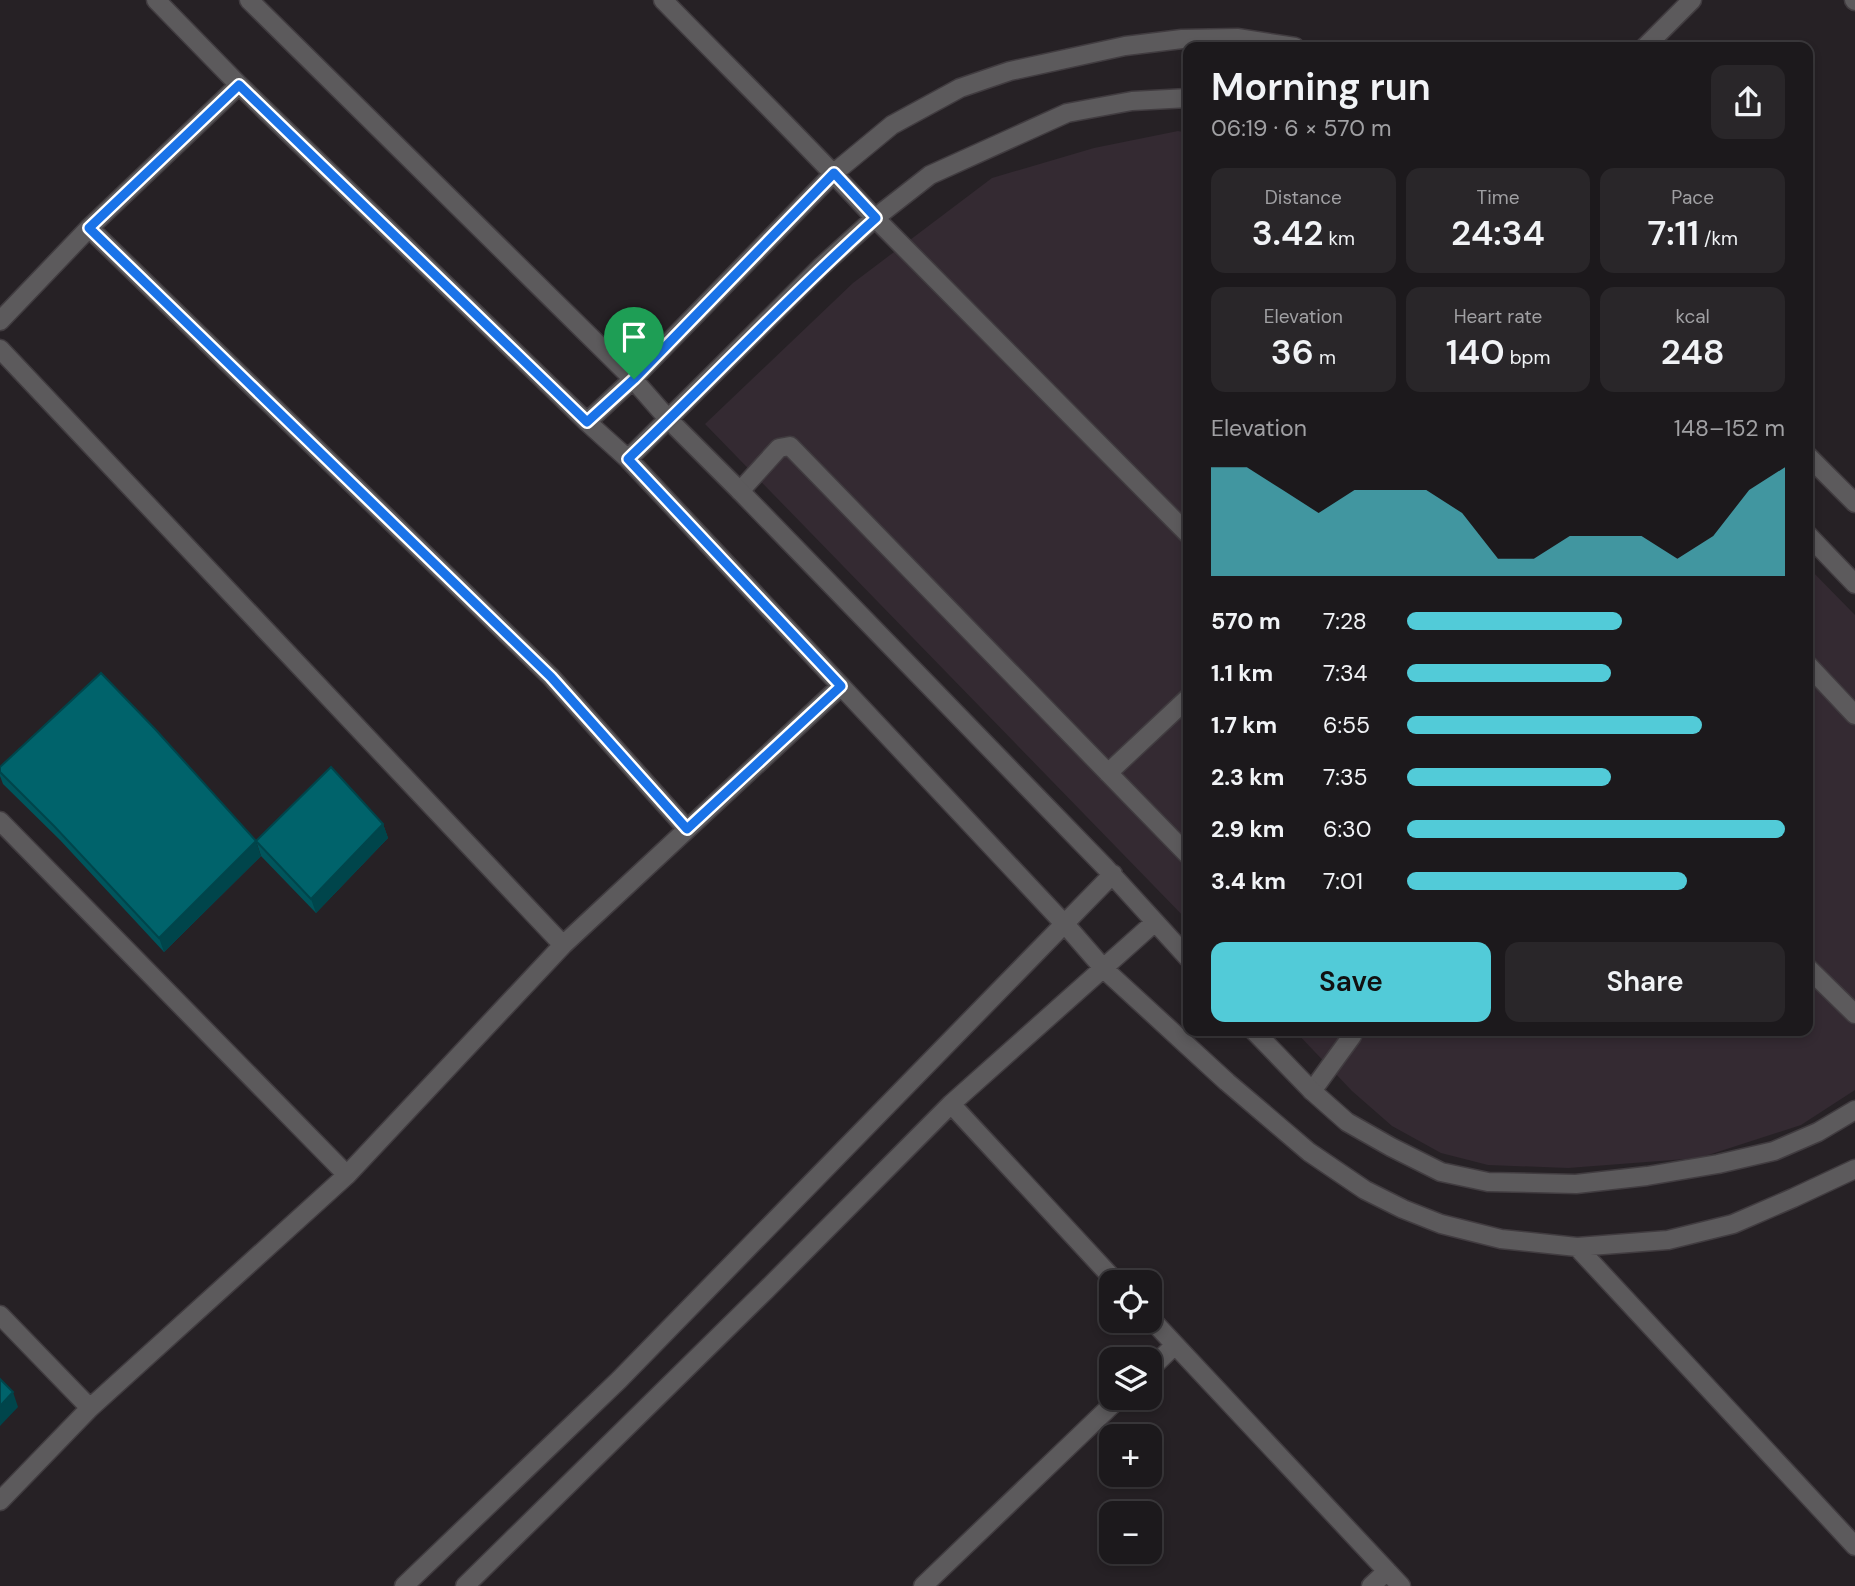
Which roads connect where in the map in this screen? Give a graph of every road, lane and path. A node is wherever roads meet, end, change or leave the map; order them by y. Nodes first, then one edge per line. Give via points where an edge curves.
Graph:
1 (156, 0) edge
2 (249, 0) edge
3 (663, 0) edge
4 (1692, 0) edge
5 (1263, 42) edge
6 (1650, 42) edge
7 (239, 85) junction
8 (1183, 98) edge
9 (834, 173) junction
10 (876, 218) junction
11 (89, 228) junction
12 (0, 321) edge
13 (0, 349) edge
14 (634, 379) junction
15 (669, 420) junction
16 (587, 422) junction
17 (628, 459) junction
18 (1813, 461) edge
19 (740, 491) junction
20 (1855, 503) edge
21 (1183, 529) edge
22 (1813, 540) edge
23 (1855, 584) edge
24 (1813, 671) edge
25 (841, 686) junction
26 (1183, 703) edge
27 (1855, 715) edge
28 (1108, 773) junction
29 (0, 821) edge
30 (687, 829) junction
31 (1183, 850) edge
32 (1113, 874) junction
33 (1154, 922) junction
34 (1063, 924) junction
35 (563, 946) junction
36 (1183, 953) edge
37 (1104, 969) junction
38 (1813, 973) edge
39 (1855, 1014) edge
40 (1259, 1036) edge
41 (1352, 1036) edge
42 (1312, 1091) junction
43 (951, 1104) junction
44 (1855, 1110) edge
45 (1855, 1169) edge
46 (347, 1175) junction
47 (1577, 1247) junction
48 (1106, 1270) edge
49 (0, 1315) edge
50 (1162, 1331) edge
51 (1175, 1345) junction
52 (1162, 1357) edge
53 (90, 1408) junction
54 (1106, 1410) edge
55 (0, 1501) edge
56 (1855, 1546) edge
57 (1387, 1571) junction
58 (404, 1586) edge
59 (465, 1586) edge
60 (923, 1586) edge
61 (1371, 1586) edge
62 (1401, 1586) edge

1 - 7 street
2 - 14 street
3 - 9 street
4 - 6 street
5 - 9 street via 1182,39 1125,46 1010,71 960,88 892,125
7 - 11 street
7 - 16 street
8 - 10 street via 1132,101 1067,113 930,175
9 - 10 street
9 - 14 street
10 - 15 street
10 - 21 street
11 - 12 street
11 - 30 street via 551,677
13 - 35 street
14 - 15 street
14 - 16 street
15 - 17 street
15 - 19 street
16 - 17 street
17 - 25 street
18 - 20 street
19 - 28 street via 779,448 789,446
19 - 32 street
22 - 23 street
24 - 27 street
25 - 30 street
25 - 34 street
26 - 28 street
28 - 31 street
29 - 46 street
30 - 35 street
32 - 33 street
32 - 34 street
33 - 36 street
33 - 37 street
34 - 37 street
34 - 58 street via 619,1380
35 - 46 street
37 - 43 street
37 - 47 street via 1309,1152 1365,1190 1441,1224 1501,1239
38 - 39 street
40 - 42 street
41 - 42 street
42 - 44 street via 1347,1122 1391,1147 1441,1172 1488,1182 1576,1184 1718,1164 1774,1151
43 - 48 street
43 - 59 street
45 - 47 street via 1732,1224 1668,1240
46 - 53 street
47 - 56 street
49 - 53 street
50 - 51 street
51 - 52 street
51 - 57 street
53 - 55 street
54 - 60 street
57 - 61 street
57 - 62 street

